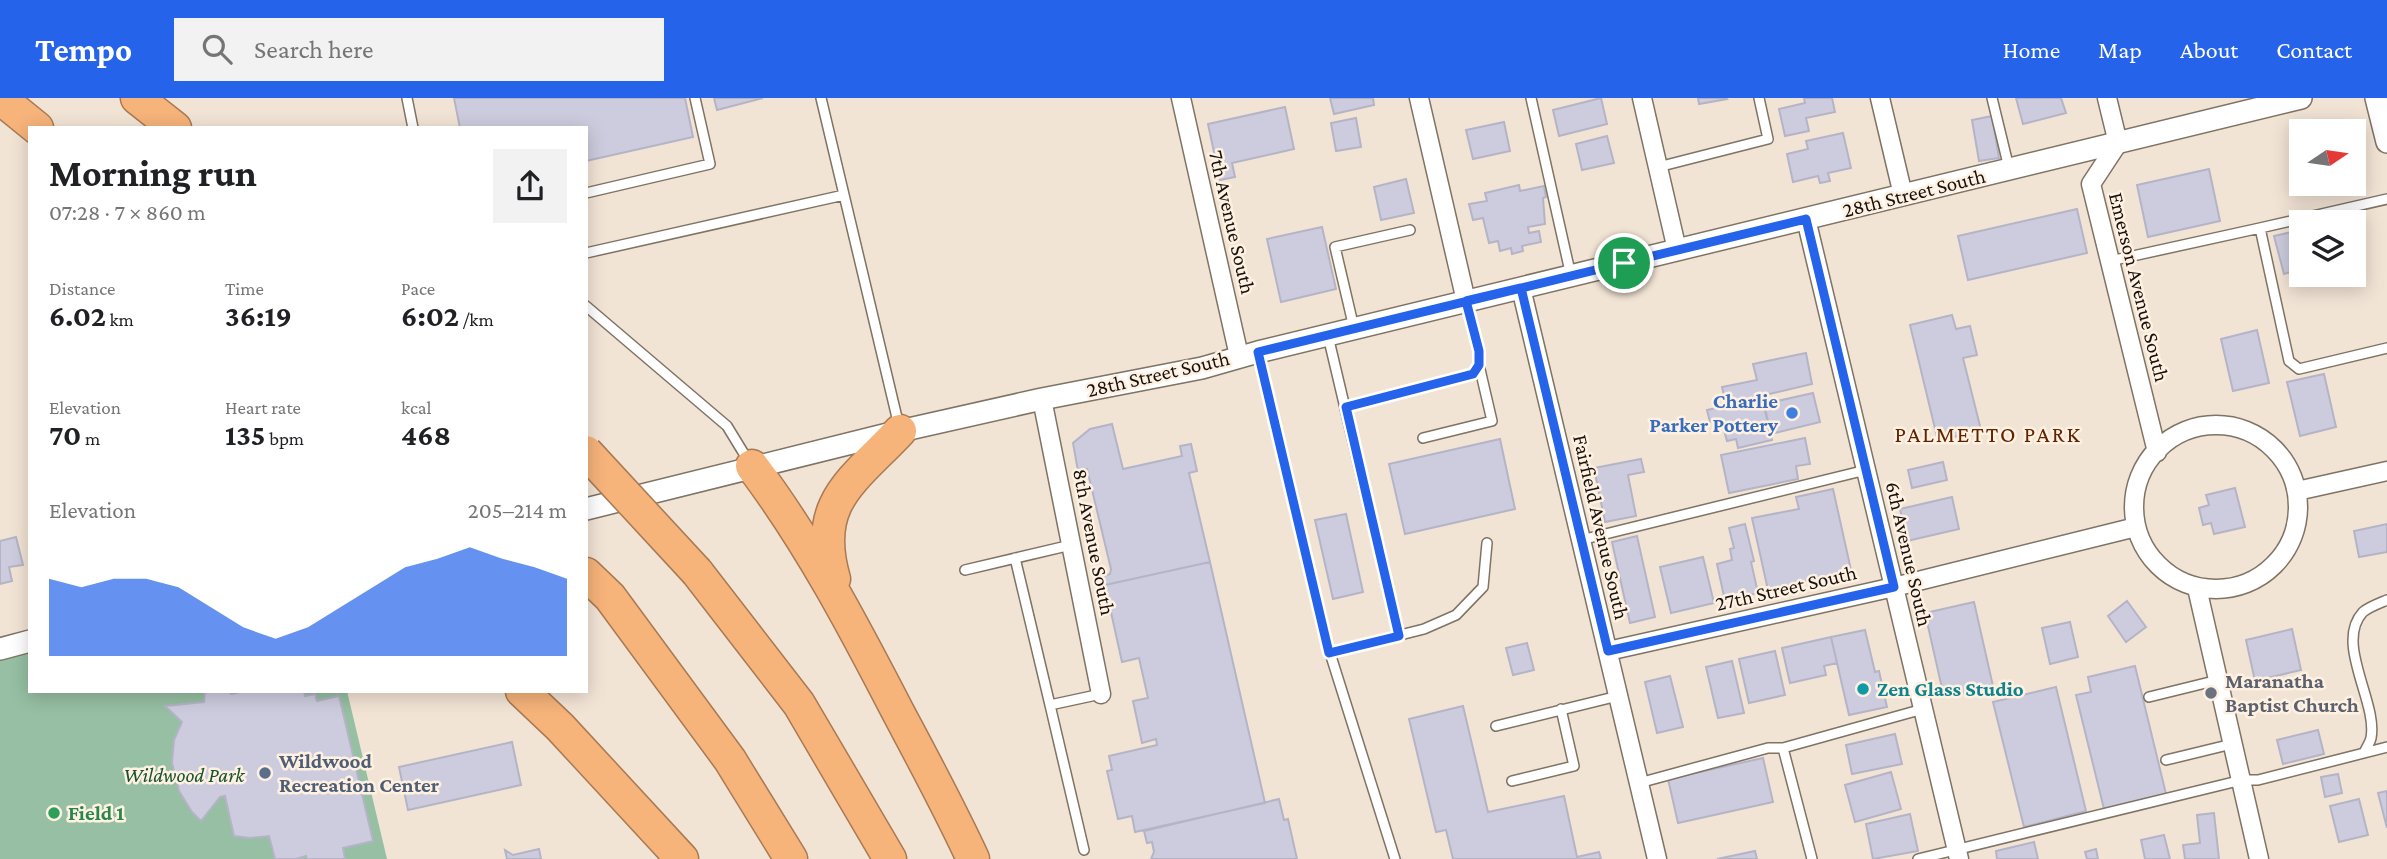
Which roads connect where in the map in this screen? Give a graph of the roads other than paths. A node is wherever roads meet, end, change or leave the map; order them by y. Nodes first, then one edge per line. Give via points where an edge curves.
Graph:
1 (0, 98) edge
2 (137, 98) edge
3 (407, 98) edge
4 (695, 98) edge
5 (821, 98) edge
6 (1181, 98) edge
7 (1419, 98) edge
8 (1531, 98) edge
9 (1642, 98) edge
10 (1759, 98) edge
11 (1880, 98) edge
12 (1992, 98) edge
13 (2107, 98) edge
14 (2301, 98) edge
15 (2376, 98) edge
16 (35, 126) edge
17 (172, 126) edge
18 (413, 126) edge
19 (2387, 140) edge
20 (2118, 143) junction
21 (1658, 167) junction
22 (2009, 169) junction
23 (588, 192) edge
24 (844, 195) junction
25 (1903, 195) junction
26 (2387, 199) edge
27 (1806, 219) junction
28 (2260, 228) junction
29 (1410, 230) dead end
30 (1677, 250) junction
31 (588, 253) edge
32 (2110, 261) junction
33 (1571, 276) junction
34 (1521, 288) junction
35 (1466, 301) junction
36 (588, 308) edge
37 (1354, 328) junction
38 (1328, 335) junction
39 (2387, 348) edge
40 (1248, 354) junction
41 (1479, 365) junction
42 (1042, 399) junction
43 (1346, 407) junction
44 (900, 431) junction
45 (1423, 438) dead end
46 (2157, 452) junction
47 (588, 454) edge
48 (752, 466) junction
49 (1866, 470) junction
50 (2387, 471) edge
51 (2297, 491) junction
52 (588, 508) edge
53 (2136, 527) junction
54 (1581, 540) junction
55 (1487, 543) dead end
56 (1071, 545) junction
57 (1015, 558) junction
58 (965, 570) dead end
59 (588, 576) edge
60 (1894, 587) junction
61 (2197, 588) junction
62 (839, 597) junction
63 (2387, 600) edge
64 (1399, 636) junction
65 (28, 642) edge
66 (0, 649) edge
67 (1608, 651) junction
68 (1329, 653) junction
69 (2217, 680) junction
70 (524, 693) edge
71 (1101, 694) joint
72 (1618, 696) junction
73 (2149, 697) dead end
74 (1050, 705) junction
75 (1561, 709) junction
76 (1923, 709) junction
77 (1496, 726) dead end
78 (2232, 744) junction
79 (2387, 747) edge
80 (1783, 748) junction
81 (2364, 753) junction
82 (2166, 760) dead end
83 (2242, 780) junction
84 (1512, 781) dead end
85 (1639, 783) junction
86 (1084, 850) dead end
87 (1958, 855) edge
88 (682, 859) edge
89 (791, 859) edge
90 (890, 859) edge
91 (973, 859) edge
92 (1395, 859) edge
93 (1657, 859) edge
94 (1812, 859) edge
95 (1918, 859) edge
96 (2259, 859) edge

1 - 16 highway
2 - 17 highway
3 - 18 lane
4 - 23 lane via 710,164
5 - 24 lane
6 - 40 street, 7th Avenue South
7 - 35 street
8 - 33 lane
9 - 21 street
10 - 21 lane via 1768,138
11 - 25 street
12 - 22 lane
13 - 20 street
14 - 20 street, 28th Street South via 2232,111
15 - 19 street
20 - 22 street, 28th Street South
20 - 32 street, Emerson Avenue South via 2091,184
21 - 30 street
22 - 25 street, 28th Street South
24 - 31 lane
24 - 44 lane
25 - 27 street, 28th Street South
26 - 28 lane
27 - 30 street, 28th Street South
27 - 49 street, 6th Avenue South
28 - 32 lane
28 - 39 lane via 2290,360 2299,369
29 - 37 lane via 1335,247
30 - 33 street, 28th Street South
32 - 46 street, Emerson Avenue South
33 - 34 street, 28th Street South
34 - 35 street, 28th Street South
34 - 54 street, Fairfield Avenue South
35 - 37 street, 28th Street South
35 - 41 lane
36 - 48 lane via 727,426
37 - 38 street, 28th Street South
38 - 40 street, 28th Street South
38 - 43 lane
40 - 42 street, 28th Street South via 1202,368
40 - 68 lane
41 - 43 lane via 1473,374
41 - 45 lane via 1492,421
42 - 44 street, 28th Street South
42 - 56 street, 8th Avenue South
43 - 64 lane
44 - 48 street, 28th Street South
44 - 62 highway via 841,491 828,522 828,560
46 - 51 street via 2189,429 2216,425 2244,430 2268,443 2286,465
46 - 53 street via 2138,481
47 - 90 highway, bridge via 697,572 800,704
48 - 52 street, 28th Street South
48 - 62 highway
49 - 54 lane
49 - 60 street, 6th Avenue South
50 - 51 street
51 - 61 street via 2298,519 2289,545 2273,567 2251,582 2225,590
53 - 60 street, 27th Street South
53 - 61 street via 2158,566
54 - 67 street, Fairfield Avenue South
55 - 64 lane via 1483,587 1456,615
56 - 57 lane
56 - 71 street, 8th Avenue South
57 - 58 lane
57 - 74 lane
59 - 89 highway via 610,597 730,760
60 - 67 street, 27th Street South
60 - 76 street, 6th Avenue South
61 - 69 street
62 - 91 highway
63 - 81 lane via 2364,611 2355,624 2353,648 2372,723
64 - 68 lane
65 - 66 street
67 - 72 street, Fairfield Avenue South
68 - 92 lane
69 - 73 lane
69 - 78 street
70 - 88 highway
71 - 74 lane
72 - 75 lane
72 - 85 street, Fairfield Avenue South
74 - 86 lane
75 - 77 lane
75 - 84 lane via 1574,766
76 - 80 lane
76 - 87 street, 6th Avenue South
78 - 82 lane
78 - 83 street
79 - 81 lane
80 - 85 lane via 1768,748
80 - 94 lane
81 - 83 lane
83 - 87 lane
83 - 96 street
85 - 93 street, Fairfield Avenue South
87 - 95 lane

